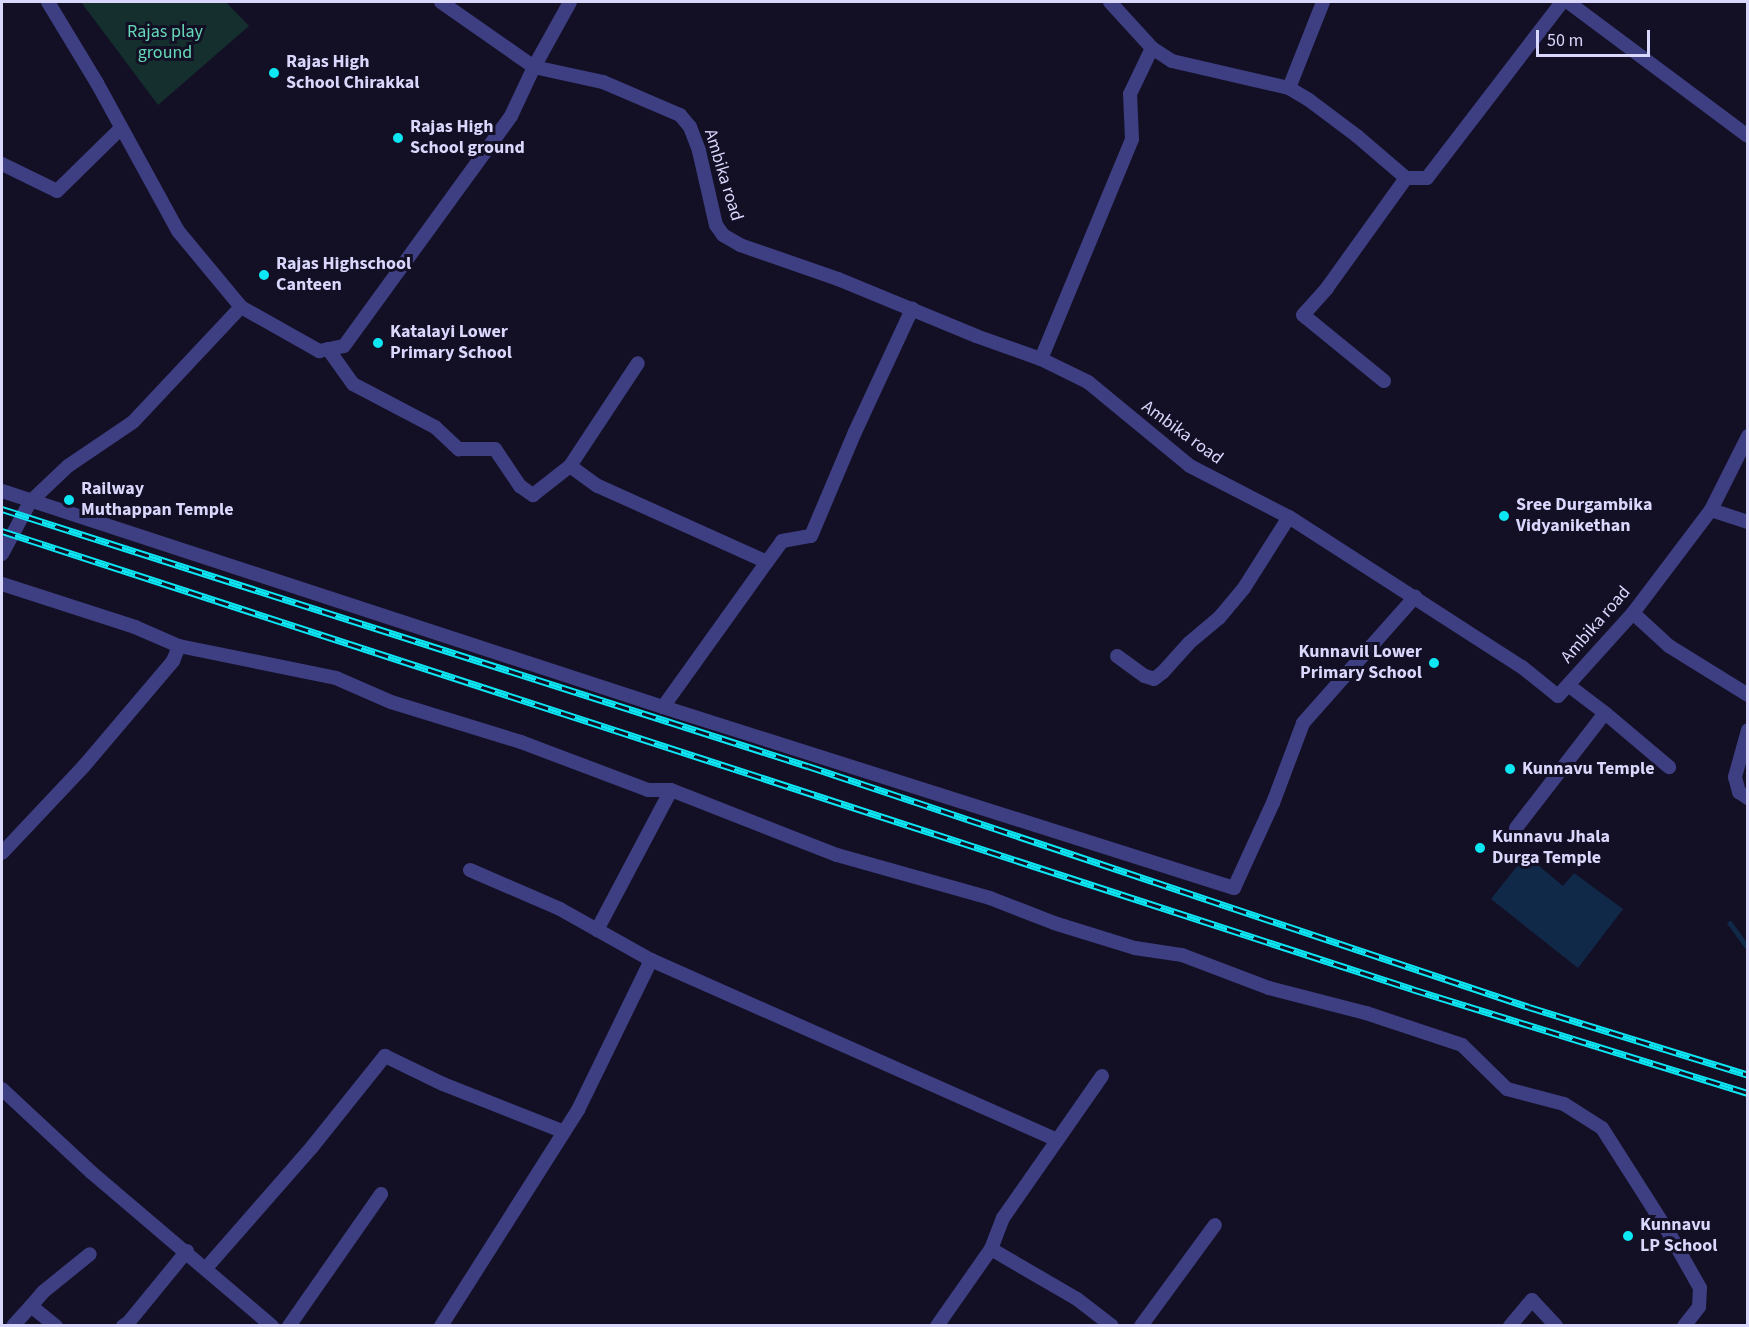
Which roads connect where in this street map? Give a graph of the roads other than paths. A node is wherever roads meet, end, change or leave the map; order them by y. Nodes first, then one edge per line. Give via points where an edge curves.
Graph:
1 (48, 2) edge
2 (441, 2) edge
3 (570, 2) edge
4 (1110, 2) edge
5 (1323, 2) edge
6 (1562, 2) edge
7 (1568, 2) edge
8 (1152, 48) junction
9 (534, 67) junction
10 (1289, 88) junction
11 (121, 128) junction
12 (1748, 136) edge
13 (2, 164) edge
14 (1407, 178) junction
15 (242, 307) junction
16 (912, 309) junction
17 (328, 349) junction
18 (1041, 359) junction
19 (638, 363) dead end
20 (1384, 381) dead end
21 (1748, 436) edge
22 (570, 466) junction
23 (2, 491) edge
24 (30, 502) junction
25 (1711, 510) junction
26 (1289, 517) junction
27 (1748, 522) edge
28 (2, 554) edge
29 (767, 561) junction
30 (2, 584) edge
31 (1414, 597) junction
32 (1632, 613) junction
33 (179, 646) junction
34 (1117, 656) dead end
35 (1568, 685) junction
36 (1748, 695) edge
37 (663, 707) junction
38 (1605, 713) junction
39 (1748, 730) edge
40 (1669, 767) dead end
41 (671, 790) junction
42 (1748, 798) edge
43 (1516, 828) dead end
44 (2, 853) edge
45 (470, 870) dead end
46 (597, 930) junction
47 (651, 960) junction
48 (1102, 1076) dead end
49 (2, 1089) edge
50 (564, 1132) junction
51 (1057, 1140) junction
52 (381, 1194) dead end
53 (1215, 1224) dead end
54 (991, 1249) junction
55 (187, 1251) junction
56 (90, 1254) dead end
57 (207, 1267) junction
58 (31, 1306) junction
59 (13, 1326) edge
60 (56, 1326) edge
61 (123, 1326) edge
62 (273, 1326) edge
63 (289, 1326) edge
64 (441, 1326) edge
65 (937, 1326) edge
66 (1112, 1326) edge
67 (1141, 1326) edge
68 (1510, 1326) edge
69 (1556, 1326) edge
70 (1684, 1326) edge

1 - 11 street
2 - 9 street
3 - 9 street
4 - 8 street
5 - 10 street
6 - 14 street via 1427,178
7 - 12 street
8 - 10 street via 1172,61
8 - 18 street via 1130,94 1132,139
9 - 16 street, Ambika road via 603,82 680,115 690,127 699,151 716,225 723,235 740,245
9 - 17 street via 511,116 344,346
10 - 14 street via 1357,136
11 - 13 street via 57,191
11 - 15 street via 178,231
14 - 20 street via 1303,315
15 - 17 street via 319,351
15 - 24 street via 133,422 68,466
16 - 18 street, Ambika road
16 - 29 street via 811,536 782,542
17 - 22 street via 353,384 435,427 459,449 495,449 520,486 533,495
18 - 26 street, Ambika road via 1088,382 1190,466
19 - 22 street
21 - 25 street, Ambika road
22 - 29 street via 598,486
23 - 24 street
24 - 28 street
24 - 37 street
25 - 27 street
25 - 32 street, Ambika road
26 - 31 street, Ambika road
26 - 34 street via 1244,588 1163,672 1154,679 1145,676
29 - 37 street
30 - 33 street via 135,627
31 - 35 street, Ambika road via 1522,667 1558,696
31 - 37 street via 1303,723 1273,803 1234,888
32 - 35 street, Ambika road
32 - 36 street via 1669,646
33 - 41 street via 336,678 391,702 521,742 648,790
33 - 44 street via 173,661 84,766
35 - 38 street
38 - 40 street
38 - 43 street
39 - 42 street via 1736,777 1739,792
41 - 46 street
41 - 70 street via 837,855 990,898 1135,948 1182,955 1269,988 1366,1013 1462,1045 1507,1089 1564,1104 1602,1128 1700,1287 1699,1306
45 - 46 street via 560,909
46 - 47 street
47 - 50 street
47 - 51 street
48 - 51 street
49 - 55 street via 91,1172
50 - 57 street via 443,1084 385,1056 312,1148
50 - 64 street
51 - 54 street via 1003,1218
52 - 63 street
53 - 67 street
54 - 65 street
54 - 66 street via 1077,1299
55 - 57 street
55 - 61 street
56 - 58 street
57 - 62 street
58 - 59 street
58 - 60 street
68 - 69 street via 1532,1300

